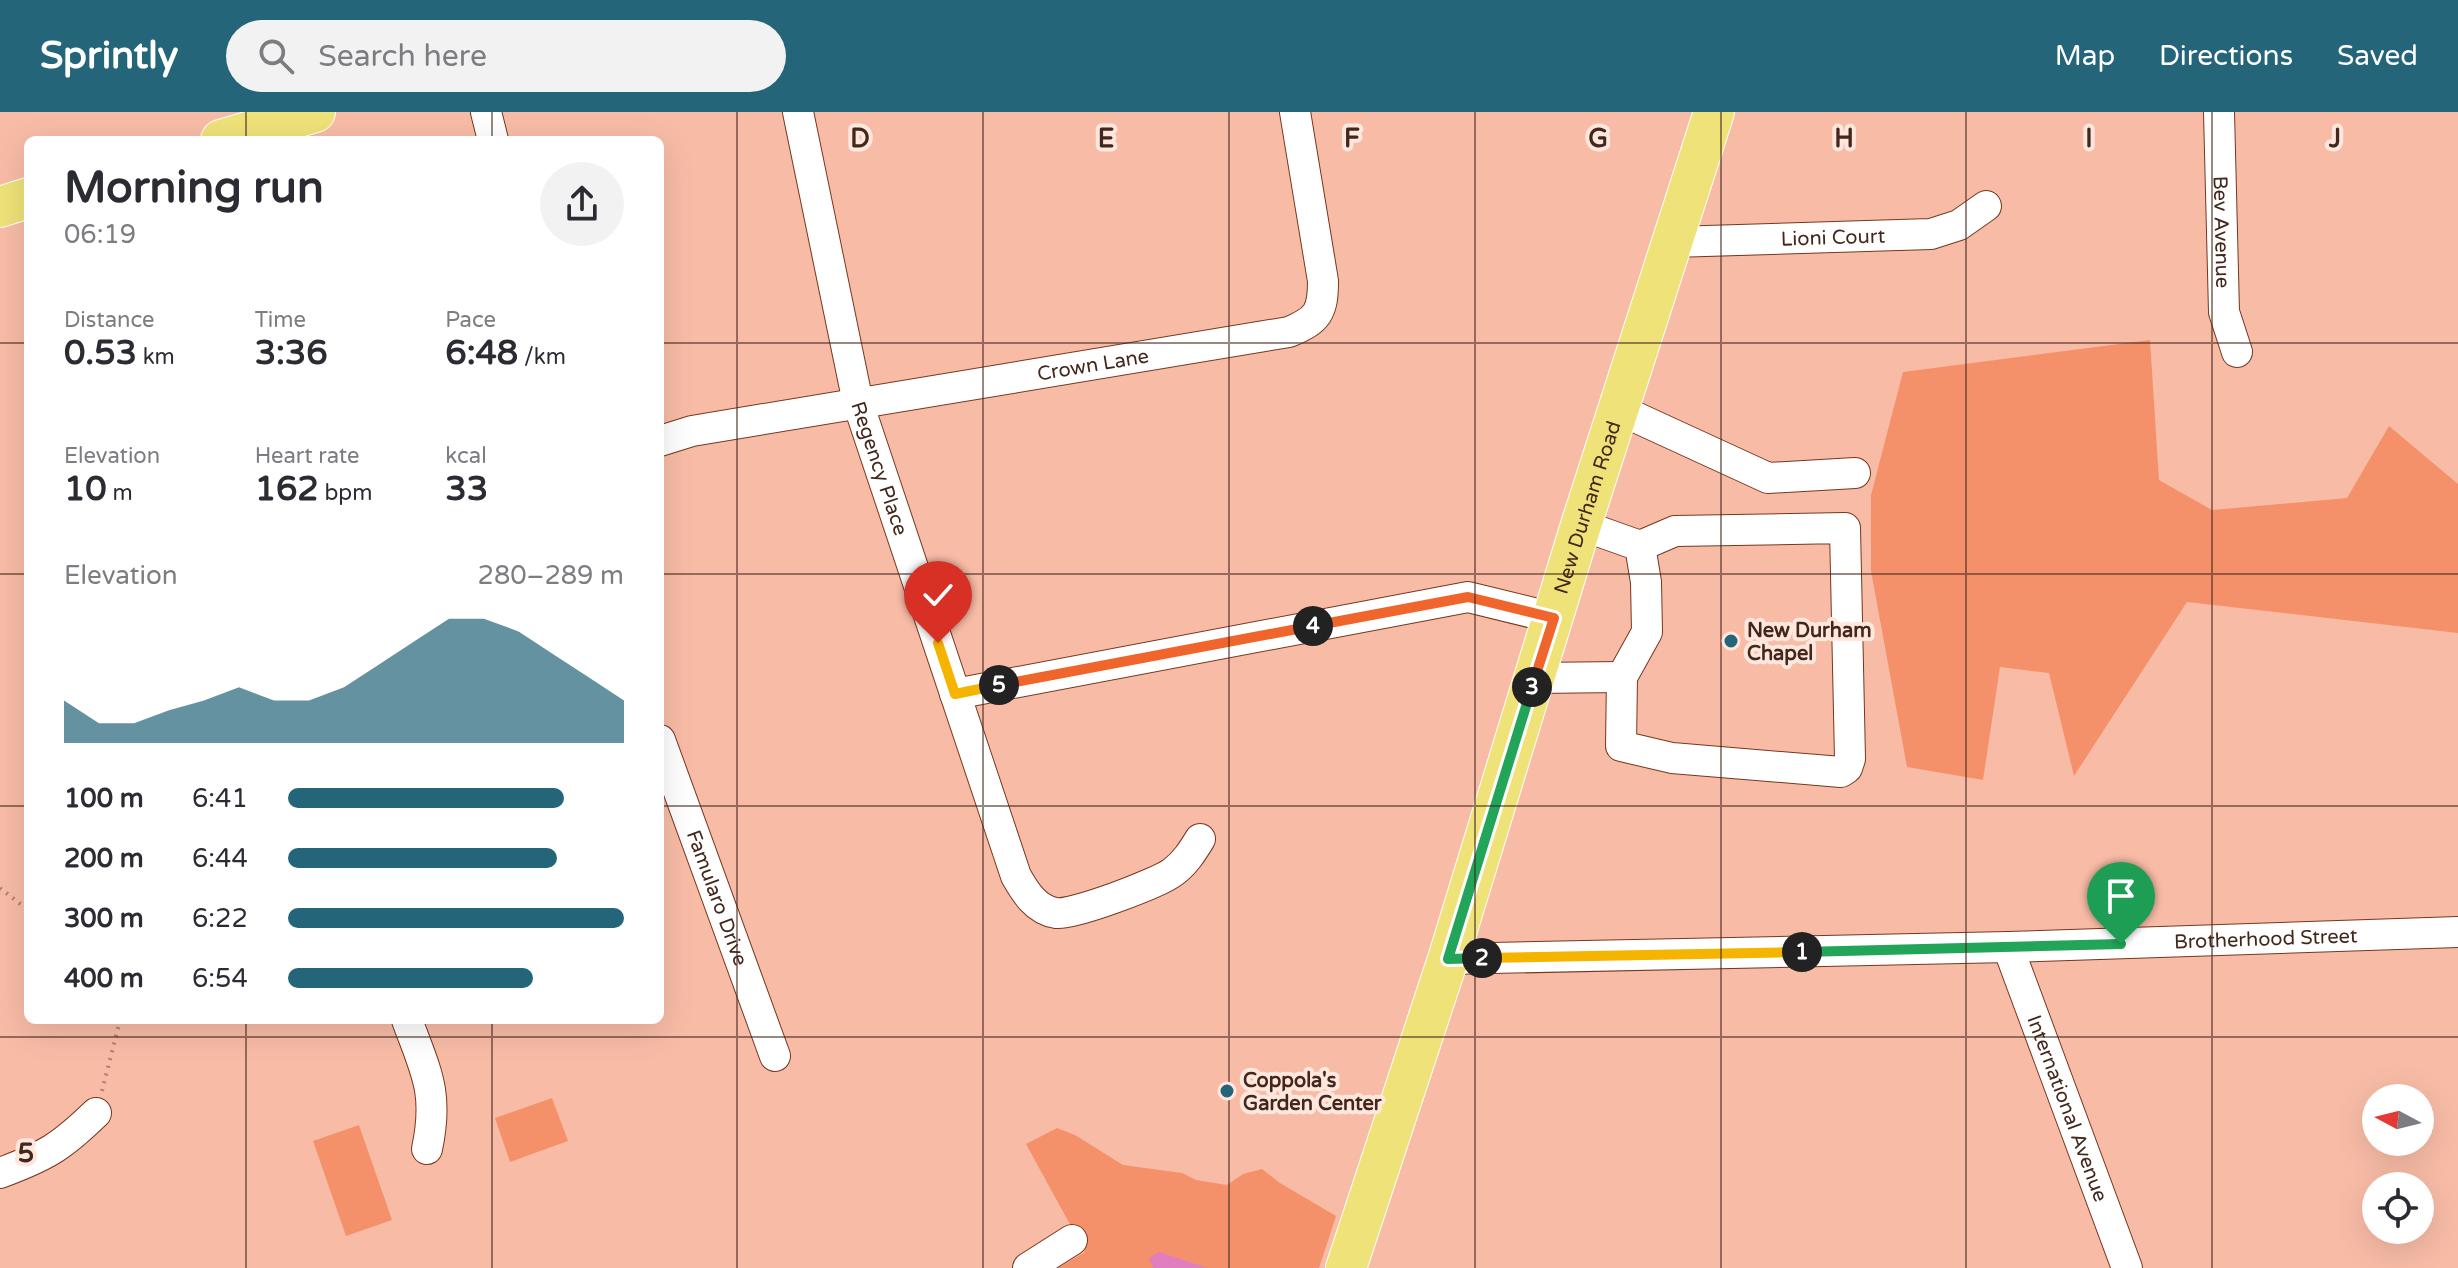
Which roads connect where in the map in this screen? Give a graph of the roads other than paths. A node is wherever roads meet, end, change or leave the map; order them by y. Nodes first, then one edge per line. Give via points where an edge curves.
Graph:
1 (486, 112) edge
2 (798, 112) edge
3 (1295, 112) edge
4 (1714, 112) edge
5 (2219, 112) edge
6 (310, 113) edge
7 (234, 136) edge
8 (492, 136) edge
9 (24, 199) edge
10 (1986, 206) dead end
11 (0, 207) edge
12 (1673, 242) junction
13 (2237, 352) dead end
14 (858, 403) junction
15 (1620, 410) junction
16 (664, 440) edge
17 (1855, 473) dead end
18 (1774, 478) junction
19 (1581, 525) junction
20 (1775, 529) junction
21 (1640, 546) junction
22 (1554, 618) junction
23 (1622, 677) junction
24 (1535, 678) junction
25 (955, 694) junction
26 (664, 751) edge
27 (1200, 839) dead end
28 (2458, 932) edge
29 (2008, 947) junction
30 (1448, 959) junction
31 (408, 1024) edge
32 (775, 1056) dead end
33 (96, 1113) road end
34 (427, 1149) dead end
35 (0, 1173) edge
36 (1072, 1240) dead end
37 (1028, 1268) edge
38 (1346, 1268) edge
39 (2127, 1268) edge

1 - 8 street
2 - 14 street, Regency Place
3 - 14 street, Crown Lane via 1323,281 1317,316 1306,325
4 - 12 main road, New Durham Road
5 - 13 street, Bev Avenue via 2224,312
6 - 7 main road
9 - 11 main road
10 - 12 street, Lioni Court via 1959,225 1931,234
12 - 15 main road, New Durham Road
14 - 16 street, Crown Lane
14 - 25 street, Regency Place
15 - 18 street
15 - 19 main road, New Durham Road
17 - 18 street
18 - 20 street
19 - 21 street
19 - 22 main road, New Durham Road
20 - 21 street via 1675,531
20 - 23 street via 1845,528 1847,768 1841,772 1672,758 1621,746
21 - 23 street via 1647,632
22 - 24 main road, New Durham Road
22 - 25 street via 1468,597
23 - 24 street
24 - 30 main road, New Durham Road
25 - 27 street, Regency Place via 1016,876 1027,896 1042,907 1074,913 1170,875
26 - 32 street, Famularo Drive
28 - 29 street, Brotherhood Street
29 - 30 street, Brotherhood Street
29 - 39 street, International Avenue
30 - 38 main road, New Durham Road
31 - 34 street via 431,1087 433,1120
33 - 35 street via 65,1143
36 - 37 street

